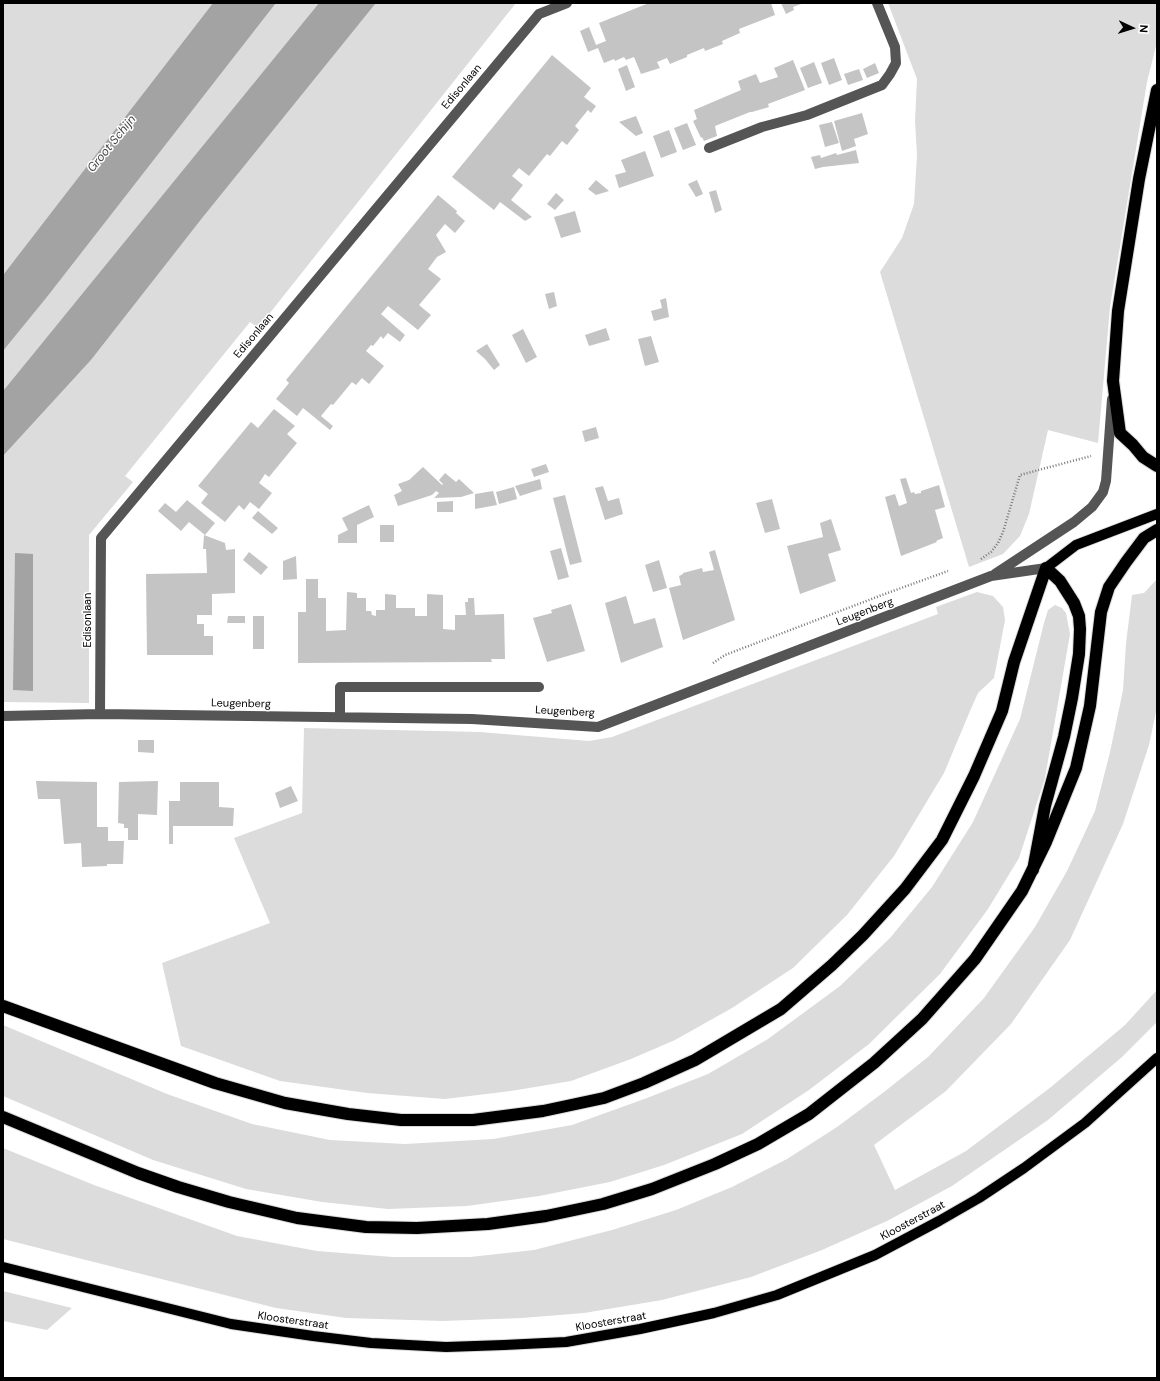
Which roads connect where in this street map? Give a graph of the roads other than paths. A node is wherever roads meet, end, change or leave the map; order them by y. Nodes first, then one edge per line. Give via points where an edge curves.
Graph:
1 (567, 3) edge
2 (877, 3) edge
3 (1157, 90) edge
4 (709, 148) dead end
5 (1113, 381) junction
6 (1157, 466) edge
7 (1157, 514) edge
8 (1157, 530) edge
9 (1046, 568) junction
10 (991, 576) junction
11 (540, 687) dead end
12 (100, 714) junction
13 (3, 716) edge
14 (340, 717) junction
15 (1033, 870) junction
16 (3, 1006) edge
17 (1157, 1058) edge
18 (3, 1117) edge
19 (3, 1267) edge

1 - 12 street, Edisonlaan via 539,14 101,538
2 - 4 street via 895,47 896,64 882,85 807,115 762,127
3 - 5 highway via 1118,311
5 - 6 highway via 1120,434 1143,457
5 - 10 street via 1106,481 1103,492 1092,507 1074,522
7 - 9 main road, Leugenberg via 1076,545
8 - 15 highway via 1144,538 1109,587 1101,612 1090,706 1076,768
9 - 10 street, Leugenberg
9 - 15 highway via 1060,581 1074,603 1080,629 1079,654 1064,737 1045,806
9 - 16 highway via 1014,662 1002,711 974,776 942,840 905,889 863,936 781,1009 695,1060 644,1083 604,1098 543,1111 474,1120 401,1120 348,1114 285,1103 215,1083
10 - 14 street, Leugenberg via 598,727 472,719
11 - 14 street via 340,687
12 - 13 street, Leugenberg
12 - 14 street, Leugenberg
15 - 18 highway via 1022,891 975,959 922,1019 874,1063 815,1110 758,1144 715,1164 652,1189 604,1204 488,1224 418,1228 366,1227 297,1218 178,1187
17 - 19 main road, Kloosterstraat via 1085,1123 985,1194 933,1225 875,1255 777,1295 714,1313 640,1329 566,1342 446,1347 371,1343 231,1324

